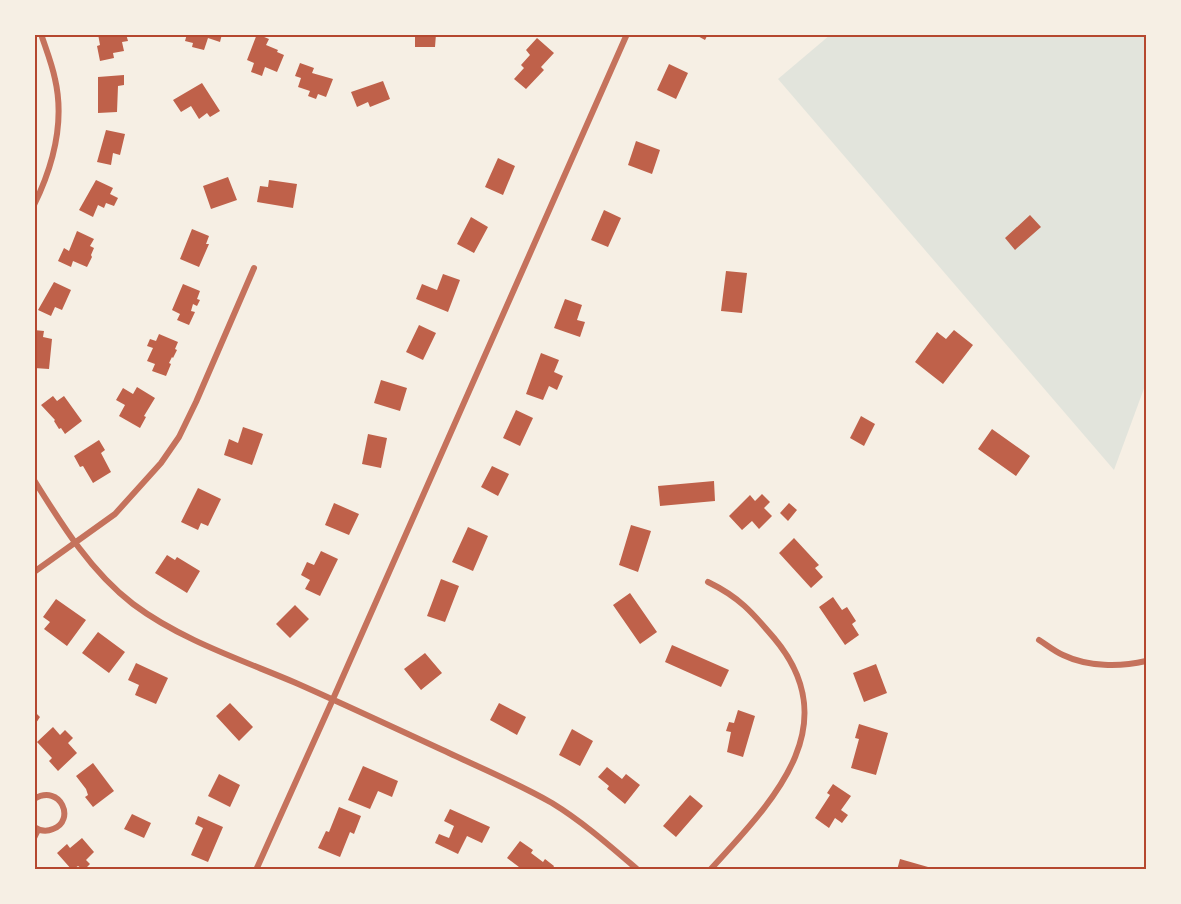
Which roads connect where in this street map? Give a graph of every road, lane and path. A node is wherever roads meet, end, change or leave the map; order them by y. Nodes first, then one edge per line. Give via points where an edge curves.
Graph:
1 (41, 34) edge
2 (627, 34) edge
3 (34, 205) edge
4 (254, 268) dead end
5 (34, 480) edge
6 (75, 543) junction
7 (34, 572) edge
8 (708, 582) dead end
9 (1039, 640) dead end
10 (1146, 661) edge
11 (333, 699) junction
12 (34, 799) edge
13 (36, 828) edge
14 (34, 838) edge
15 (256, 870) edge
16 (638, 870) edge
17 (710, 870) edge

1 - 3 street via 56,80 59,114 46,181
2 - 11 street
4 - 6 street via 179,437 137,491
5 - 6 street
6 - 7 street
6 - 11 street via 105,579 159,621
8 - 17 street via 743,603 781,646 801,687 804,711 802,736 783,783
9 - 10 street via 1063,655 1086,662 1112,665
11 - 15 street
11 - 16 street via 551,803 590,829
12 - 13 street via 54,796 64,810 56,828
13 - 14 street

